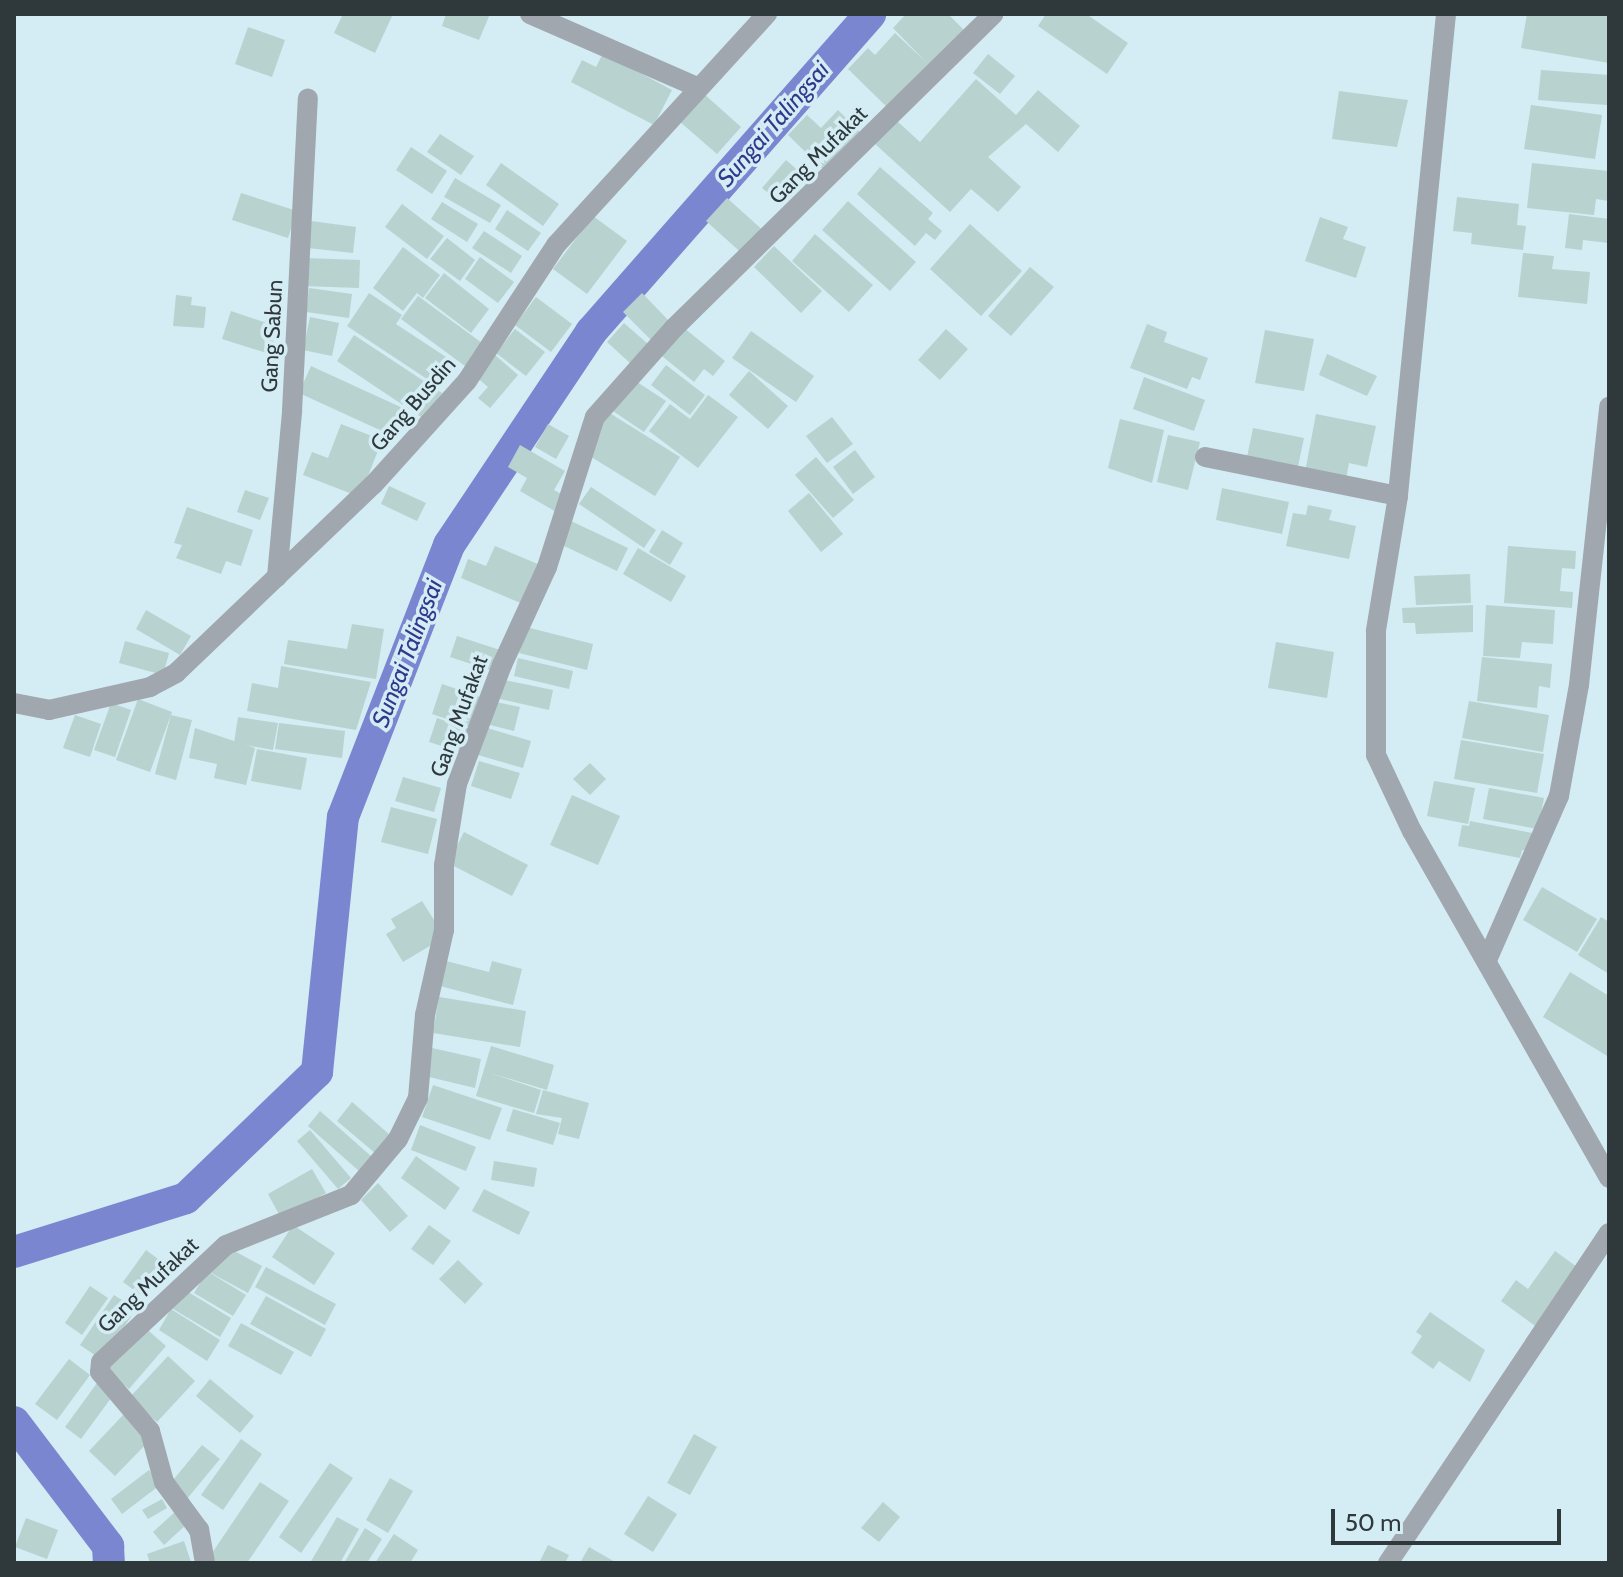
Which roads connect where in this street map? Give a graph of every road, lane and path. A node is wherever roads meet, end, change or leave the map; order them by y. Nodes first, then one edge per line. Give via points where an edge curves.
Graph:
1 (530, 14) edge
2 (767, 14) edge
3 (994, 14) edge
4 (1446, 14) edge
5 (697, 87) junction
6 (308, 98) dead end
7 (1609, 407) edge
8 (1205, 457) dead end
9 (1398, 496) junction
10 (277, 577) junction
11 (14, 703) edge
12 (1487, 960) junction
13 (1609, 1178) edge
14 (1609, 1233) edge
15 (205, 1563) edge
16 (1388, 1563) edge

1 - 5 street
2 - 5 street, Gang Busdin
3 - 15 street, Gang Mufakat via 674,328 595,417 547,567 502,665 457,784 444,865 444,930 425,1015 418,1098 398,1139 351,1195 226,1245 101,1362 100,1372 150,1431 164,1482 199,1530
4 - 9 street
5 - 10 street, Gang Busdin via 556,245 467,381 373,485
6 - 10 street, Gang Sabun via 292,411
7 - 12 street via 1579,685 1559,796
8 - 9 street
9 - 12 street via 1376,631 1376,755 1412,831
10 - 11 street, Gang Busdin via 176,673 150,687 49,710
12 - 13 street
14 - 16 street

